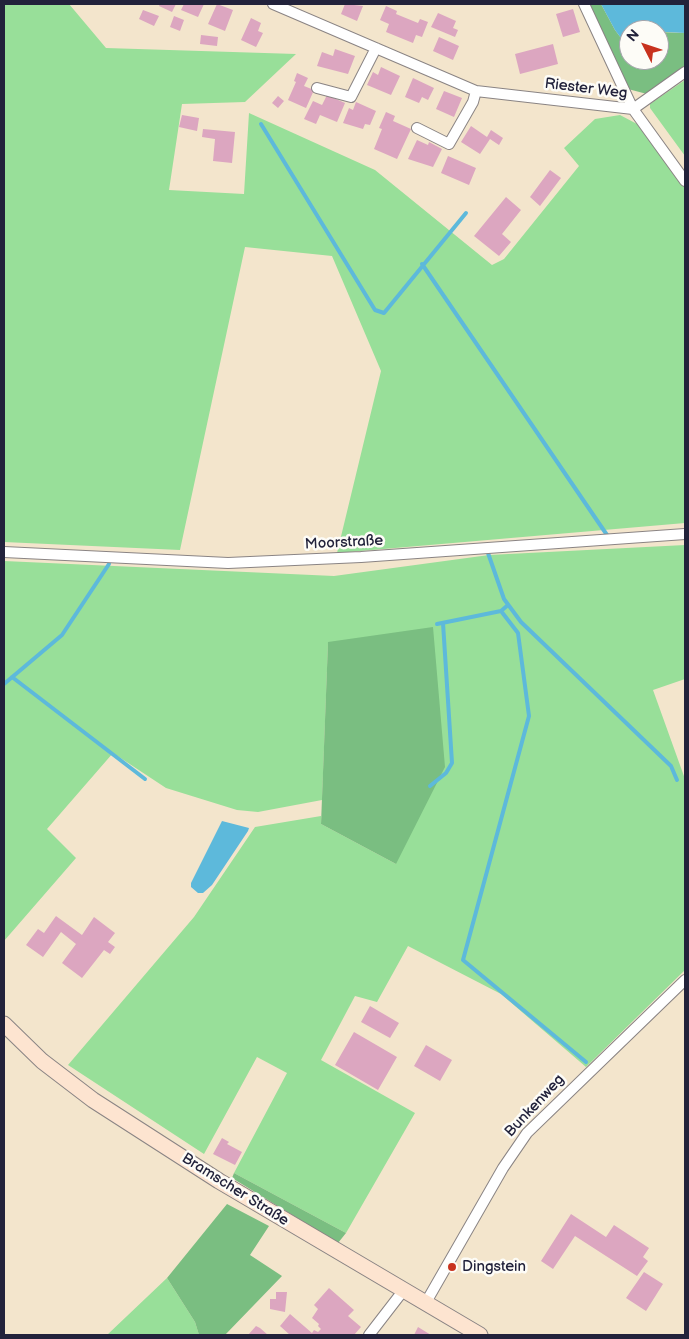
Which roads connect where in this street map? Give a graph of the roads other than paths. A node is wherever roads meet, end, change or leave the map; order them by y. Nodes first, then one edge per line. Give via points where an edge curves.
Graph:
1 (273, 4) edge
2 (584, 4) edge
3 (376, 48) junction
4 (685, 72) edge
5 (317, 88) dead end
6 (476, 91) junction
7 (633, 109) junction
8 (417, 128) dead end
9 (685, 181) edge
10 (685, 534) edge
11 (4, 552) edge
12 (685, 980) edge
13 (4, 1024) edge
14 (403, 1291) junction
15 (425, 1304) junction
16 (369, 1335) edge
17 (480, 1335) edge

1 - 3 street, Riester Weg
2 - 7 street
3 - 5 street via 351,97
3 - 6 street, Riester Weg
4 - 7 street
6 - 7 street, Riester Weg
6 - 8 street via 449,144
7 - 9 street, Riester Weg
10 - 11 street, Moorstraße via 361,558 228,563
12 - 15 street, Bunkenweg via 527,1133 502,1168
13 - 14 street, Bramscher Straße via 42,1061 93,1100 227,1186
14 - 15 street, Bramscher Straße
14 - 16 street
15 - 17 street, Bramscher Straße

